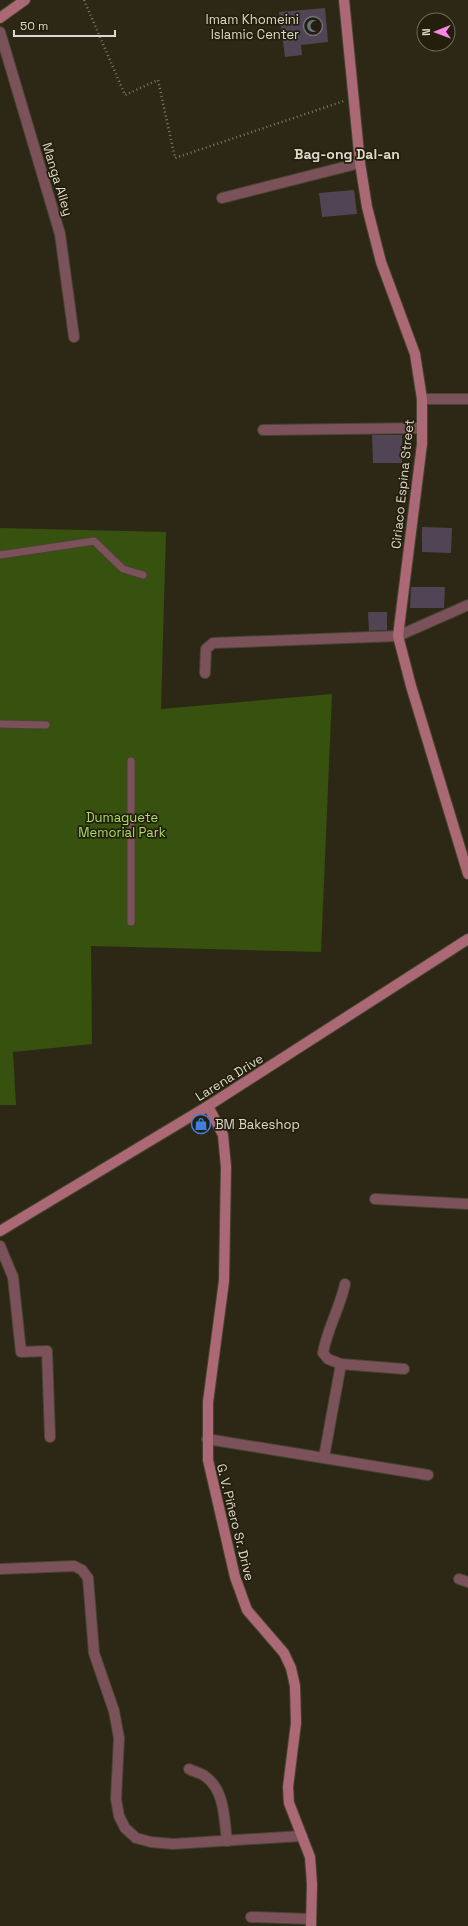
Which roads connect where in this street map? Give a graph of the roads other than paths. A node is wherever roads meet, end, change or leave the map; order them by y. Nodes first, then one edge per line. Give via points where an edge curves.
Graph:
1 (344, 0) edge
2 (23, 1) edge
3 (0, 18) edge
4 (0, 32) edge
5 (360, 163) junction
6 (222, 198) dead end
7 (74, 337) dead end
8 (422, 399) junction
9 (468, 400) edge
10 (422, 428) junction
11 (264, 430) dead end
12 (0, 555) edge
13 (143, 575) dead end
14 (468, 605) edge
15 (398, 636) junction
16 (205, 673) dead end
17 (0, 724) edge
18 (46, 725) dead end
19 (131, 761) dead end
20 (468, 874) edge
21 (131, 922) dead end
22 (468, 939) edge
23 (208, 1106) junction
24 (375, 1199) dead end
25 (468, 1204) edge
26 (0, 1231) edge
27 (0, 1246) edge
28 (345, 1284) dead end
29 (341, 1364) junction
30 (404, 1370) dead end
31 (50, 1437) dead end
32 (207, 1439) junction
33 (324, 1457) junction
34 (428, 1475) dead end
35 (0, 1569) edge
36 (189, 1769) dead end
37 (302, 1836) junction
38 (227, 1841) junction
39 (251, 1918) dead end
40 (311, 1922) edge

1 - 5 street, Ciriaco Espina Street
2 - 3 street
4 - 7 street, Manga Alley via 60,234
5 - 6 street
5 - 8 street, Ciriaco Espina Street via 367,207 381,262 415,354
8 - 9 street
8 - 10 street, Ciriaco Espina Street
10 - 11 street
10 - 15 street, Ciriaco Espina Street
12 - 13 lane via 94,541 123,569
14 - 15 street
15 - 16 street via 213,643 206,649
15 - 20 street, Ciriaco Espina Street
17 - 18 lane
19 - 21 lane
22 - 23 street, Larena Drive
23 - 26 street, Larena Drive
23 - 32 street, G. V. Piñero Sr. Drive via 223,1136 226,1167 224,1281 211,1374
24 - 25 street
27 - 31 street via 13,1277 21,1352 47,1351
28 - 29 street via 323,1353 328,1359
29 - 30 street
29 - 33 street
32 - 33 street
32 - 37 street, G. V. Piñero Sr. Drive via 211,1478 241,1595 253,1619 284,1653 294,1680 296,1723 288,1787 289,1803
33 - 34 street
35 - 38 street via 74,1566 82,1570 88,1578 94,1653 114,1711 119,1738 116,1799 119,1816 125,1828 136,1838 151,1842 173,1844
36 - 38 street via 206,1776 215,1785 221,1800
37 - 38 street
37 - 40 street, G. V. Piñero Sr. Drive via 311,1863
39 - 40 street

